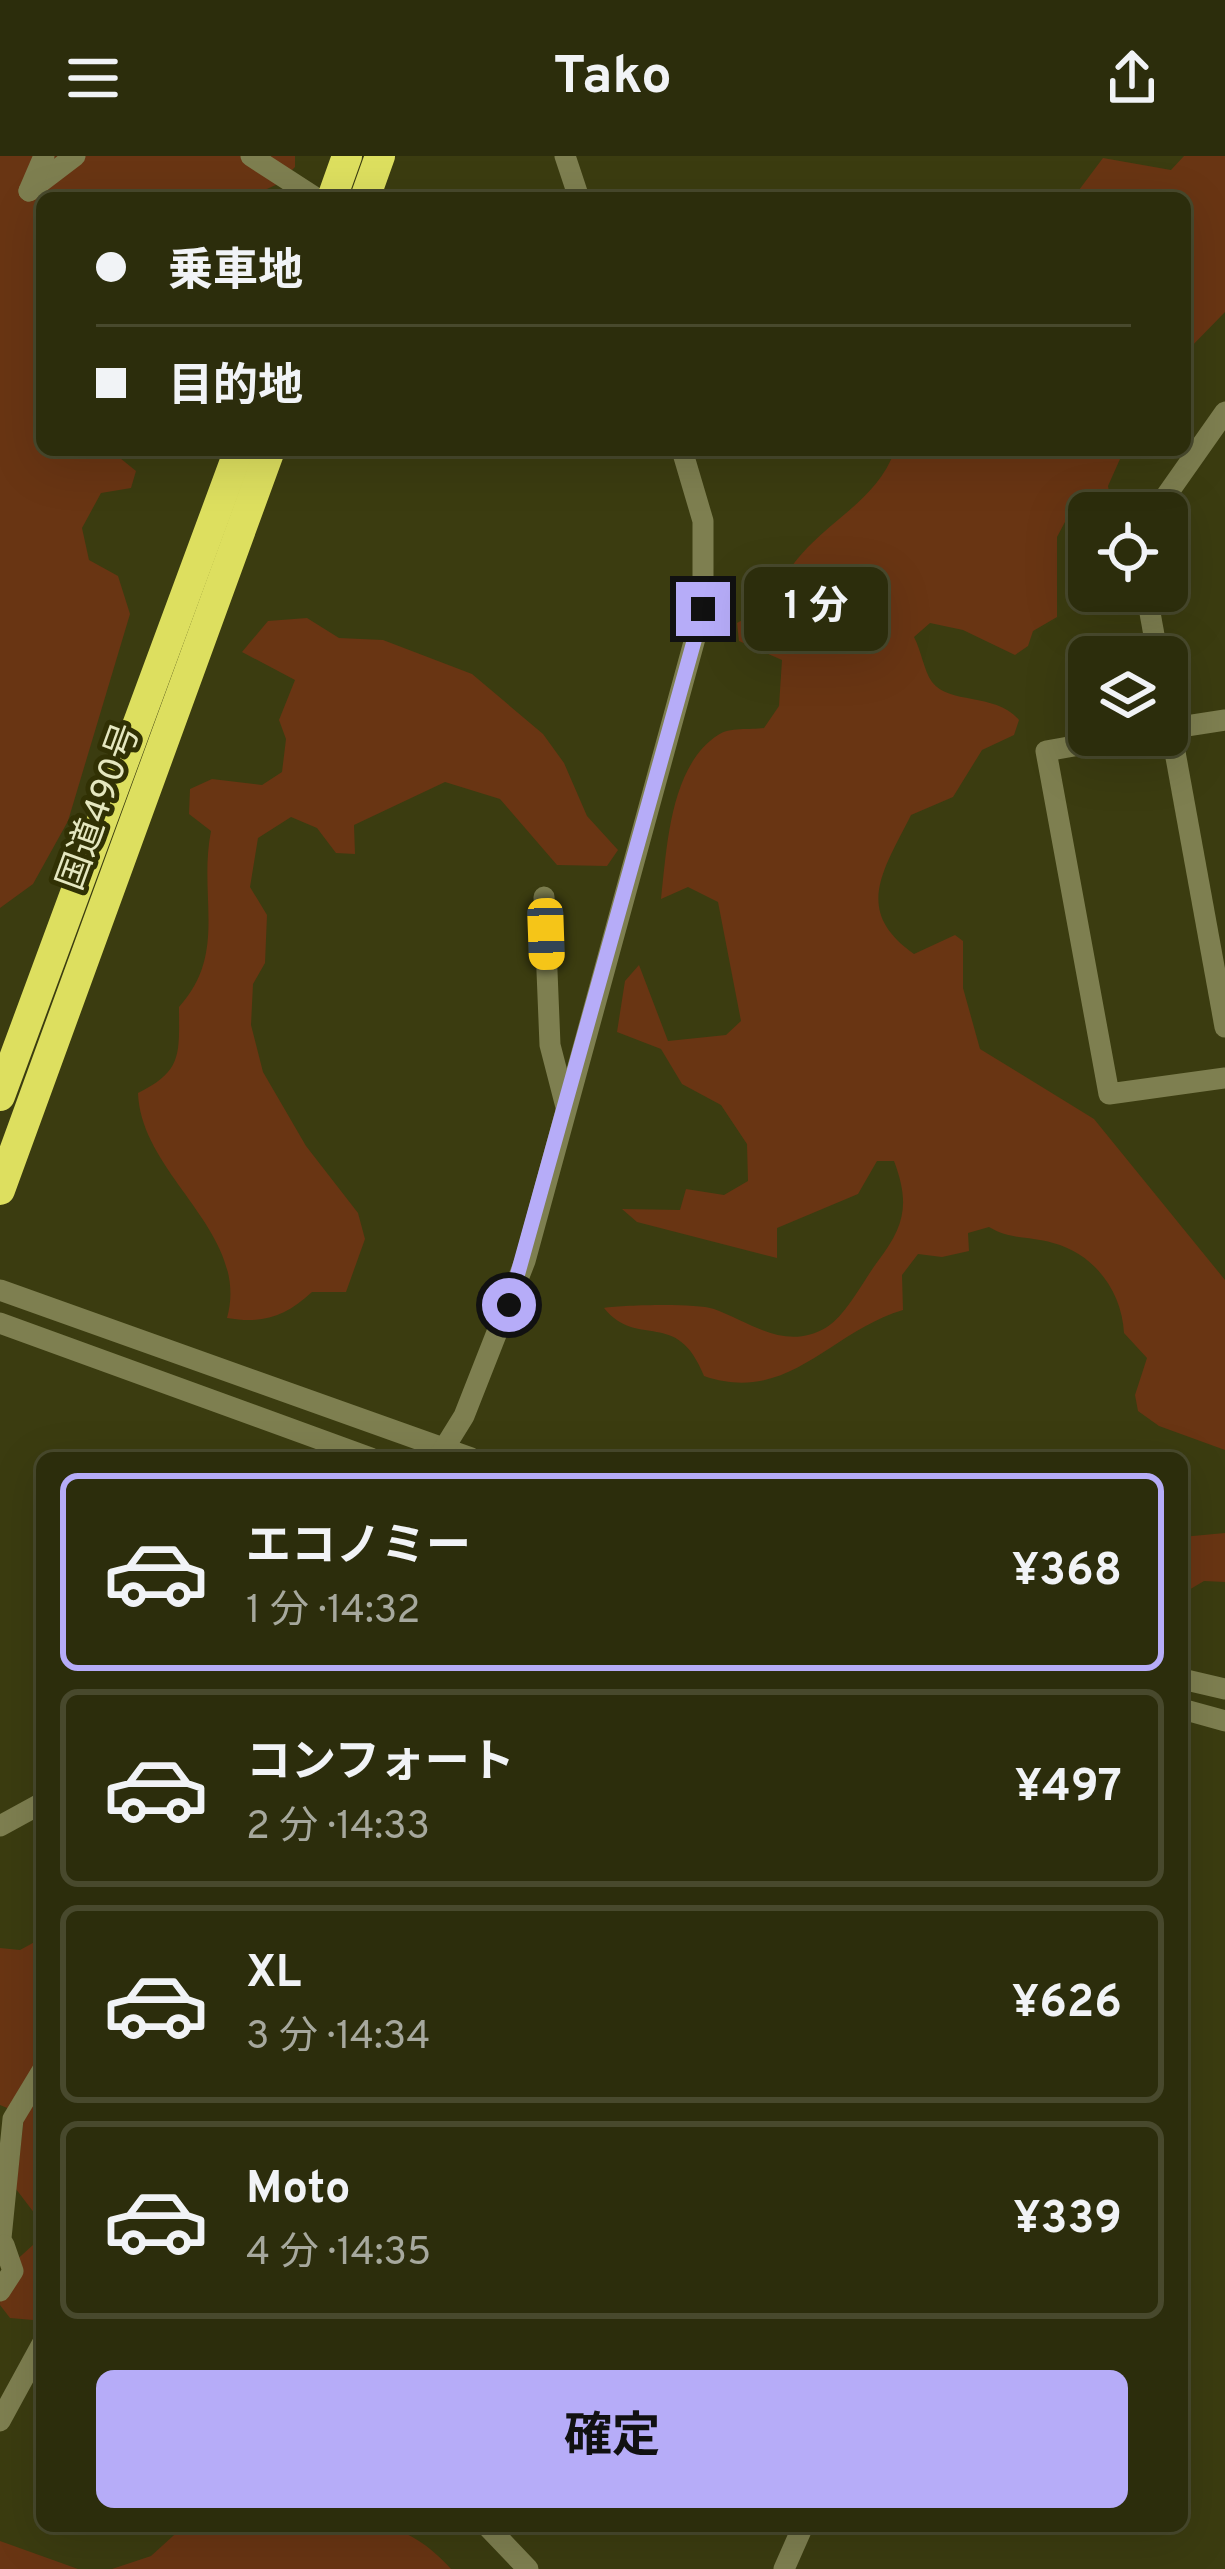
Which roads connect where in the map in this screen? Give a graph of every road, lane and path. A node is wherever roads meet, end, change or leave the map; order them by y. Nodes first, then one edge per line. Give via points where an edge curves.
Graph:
1 (44, 156) edge
2 (75, 156) edge
3 (251, 156) edge
4 (347, 156) edge
5 (380, 156) edge
6 (565, 156) edge
7 (307, 192) edge
8 (334, 192) edge
9 (367, 192) edge
10 (577, 192) edge
11 (1225, 412) edge
12 (237, 456) edge
13 (268, 456) edge
14 (684, 456) edge
15 (1169, 492) edge
16 (1225, 720) edge
17 (1188, 721) edge
18 (1068, 748) edge
19 (1174, 756) edge
20 (544, 896) dead end
21 (1225, 1027) edge
22 (1225, 1078) edge
23 (0, 1096) edge
24 (566, 1108) junction
25 (0, 1190) edge
26 (0, 1291) edge
27 (0, 1323) edge
28 (355, 1452) edge
29 (438, 1452) edge
30 (442, 1452) edge
31 (1188, 1680) edge
32 (1225, 1689) edge
33 (1188, 1711) edge
34 (1225, 1721) edge
35 (36, 1806) edge
36 (0, 1826) edge
37 (36, 2081) edge
38 (2, 2247) edge
39 (0, 2291) edge
40 (35, 2371) edge
41 (0, 2421) edge
42 (493, 2532) edge
43 (800, 2532) edge
44 (528, 2569) edge
45 (784, 2569) edge

1 - 2 street via 29,191
3 - 7 street
4 - 8 highway
5 - 9 highway
6 - 10 street
11 - 15 street
12 - 23 highway, 国道490号
13 - 25 highway, 国道490号
14 - 24 street via 703,520 703,609
16 - 17 street
18 - 22 street via 1046,752 1109,1094
19 - 21 street
20 - 24 street via 550,1045
24 - 30 street via 517,1283
26 - 29 street
27 - 28 street
31 - 32 street
33 - 34 street
35 - 36 street
37 - 38 street via 13,2119
38 - 39 street via 13,2271
40 - 41 street
42 - 44 street
43 - 45 street

